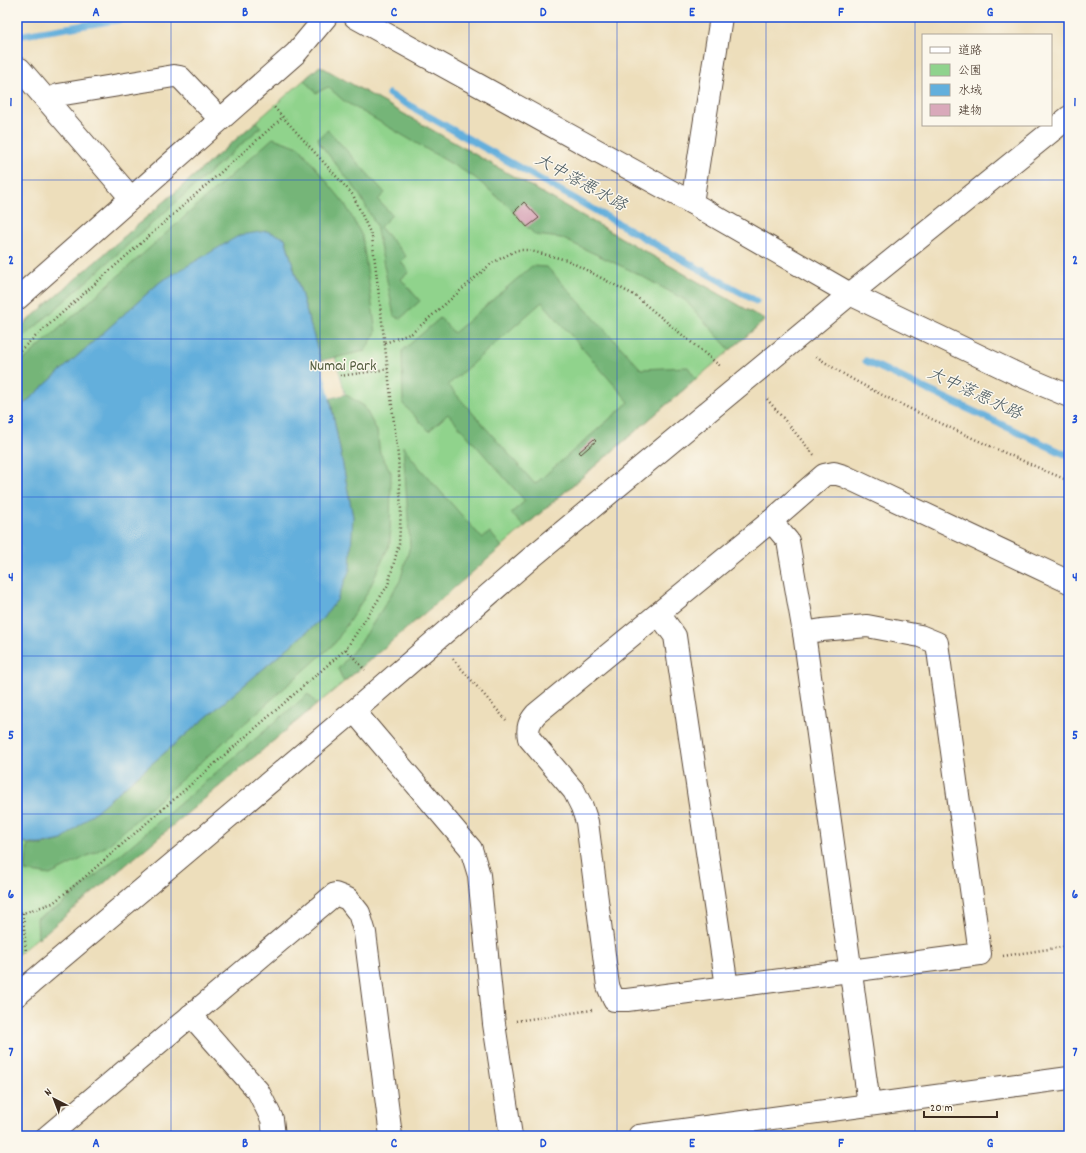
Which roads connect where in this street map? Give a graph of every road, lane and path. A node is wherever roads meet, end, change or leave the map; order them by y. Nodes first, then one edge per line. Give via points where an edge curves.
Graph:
1 (326, 17) edge
2 (355, 17) edge
3 (721, 17) edge
4 (20, 69) dead end
5 (269, 101) dead end
6 (49, 102) junction
7 (283, 117) junction
8 (1069, 117) edge
9 (220, 120) junction
10 (131, 198) junction
11 (692, 203) junction
12 (850, 294) junction
13 (17, 299) edge
14 (385, 343) junction
15 (17, 353) edge
16 (816, 356) dead end
17 (720, 366) dead end
18 (388, 369) junction
19 (340, 376) dead end
20 (1069, 396) edge
21 (767, 399) dead end
22 (824, 475) junction
23 (1069, 481) edge
24 (771, 521) junction
25 (1069, 582) edge
26 (659, 614) junction
27 (804, 633) junction
28 (346, 649) junction
29 (453, 658) dead end
30 (365, 670) dead end
31 (354, 711) junction
32 (527, 730) junction
33 (17, 912) edge
34 (23, 913) junction
35 (1069, 946) edge
36 (26, 953) dead end
37 (980, 954) junction
38 (851, 970) junction
39 (727, 987) junction
40 (17, 995) edge
41 (614, 1000) junction
42 (191, 1014) junction
43 (494, 1024) junction
44 (1069, 1078) edge
45 (869, 1104) junction
46 (761, 1128) edge
47 (48, 1136) edge
48 (274, 1136) edge
49 (391, 1136) edge
50 (511, 1136) edge
51 (639, 1136) edge

1 - 9 street via 296,53
2 - 11 street
3 - 11 street
4 - 6 street
5 - 7 path
6 - 9 street via 58,95 174,76 180,77
6 - 10 street
7 - 14 path via 353,195 372,236
7 - 15 path
8 - 12 street
9 - 10 street
10 - 13 street
11 - 12 street
12 - 20 street
12 - 31 street via 531,558
14 - 17 path via 412,333 492,263 517,250 527,250 567,260 634,295
14 - 18 path
16 - 23 path via 840,373 879,394 976,441
18 - 19 path
18 - 28 path via 398,456 401,510 399,544 388,585
21 - 22 path via 819,461
22 - 24 street
22 - 25 street via 834,473 844,476
24 - 26 street
24 - 27 street via 788,541
26 - 32 street via 536,714
26 - 39 street via 675,636
27 - 37 street via 868,626 920,636 937,643
27 - 38 street
28 - 30 path
28 - 34 path via 86,876 53,902
29 - 32 path via 510,724
31 - 40 street
31 - 43 street via 471,850 479,875
32 - 41 street via 529,738 574,791 587,822 608,986
33 - 34 path
34 - 36 path
35 - 37 path via 1001,956
37 - 38 street
38 - 39 street
38 - 45 street
39 - 41 street
41 - 43 path via 600,1009
42 - 47 street
42 - 48 street via 258,1091 272,1119
42 - 49 street via 335,894 348,899 359,913 365,933
43 - 50 street
44 - 45 street
45 - 46 street
46 - 51 street

